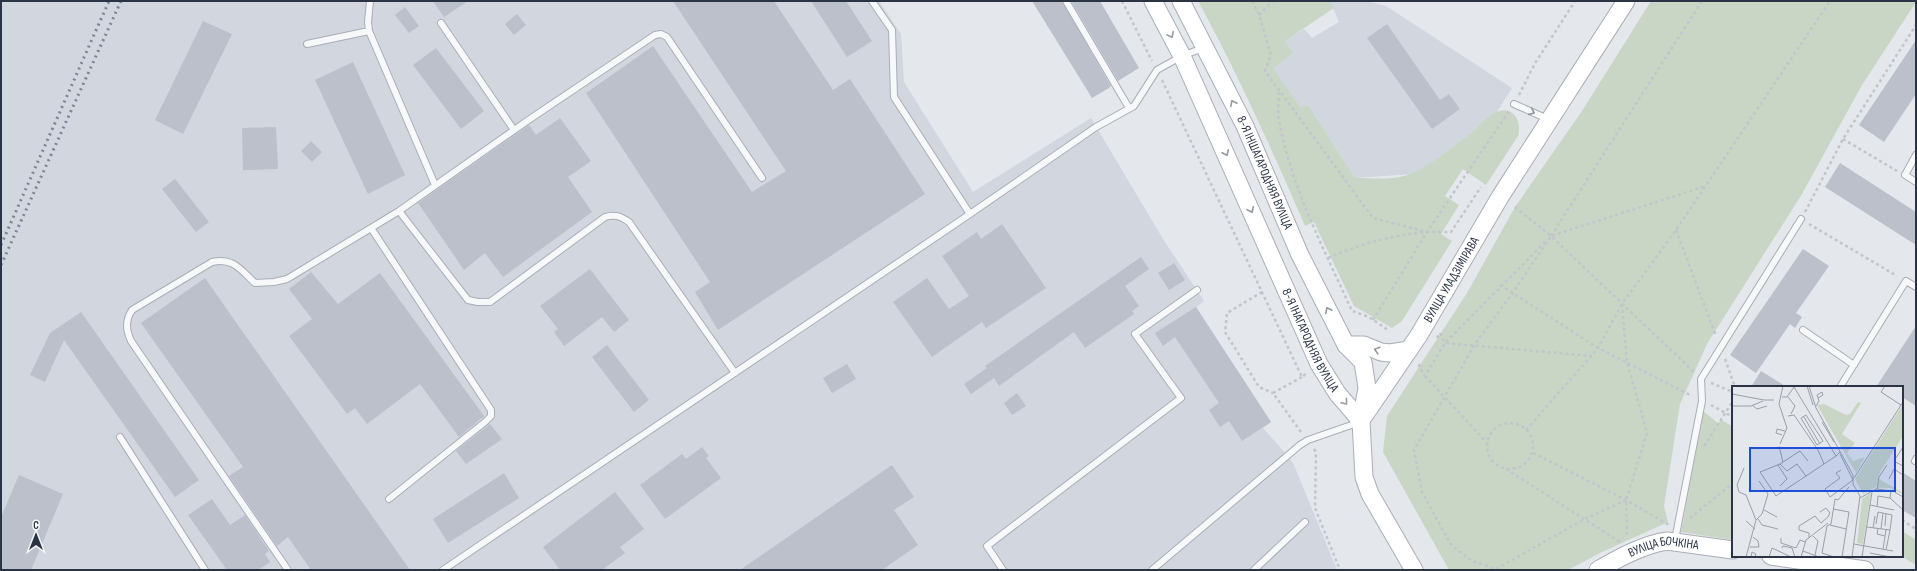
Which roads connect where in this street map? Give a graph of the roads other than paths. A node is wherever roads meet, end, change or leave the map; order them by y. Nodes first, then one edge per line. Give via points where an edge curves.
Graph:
1 (370, 1) edge
2 (872, 1) edge
3 (1066, 1) edge
4 (1153, 1) edge
5 (1181, 1) edge
6 (1626, 1) edge
7 (441, 23) dead end
8 (369, 31) junction
9 (307, 44) dead end
10 (1205, 48) junction
11 (1182, 56) junction
12 (1514, 104) road end
13 (1129, 108) junction
14 (1548, 123) junction
15 (514, 130) junction
16 (1916, 156) edge
17 (762, 178) dead end
18 (1916, 182) edge
19 (435, 185) junction
20 (399, 211) junction
21 (970, 214) junction
22 (1802, 219) road end
23 (371, 228) junction
24 (1916, 287) edge
25 (1197, 290) dead end
26 (1803, 330) dead end
27 (1346, 345) junction
28 (1409, 350) junction
29 (1854, 365) junction
30 (735, 373) junction
31 (1841, 386) edge
32 (1361, 421) junction
33 (120, 437) dead end
34 (389, 499) dead end
35 (1306, 522) dead end
36 (1676, 536) junction
37 (1732, 550) edge
38 (1778, 557) edge
39 (1606, 567) edge
40 (205, 570) edge
41 (288, 570) edge
42 (443, 570) edge
43 (1003, 570) edge
44 (1152, 570) edge
45 (1254, 570) edge
46 (1414, 570) edge
47 (1864, 570) edge

1 - 8 lane
2 - 21 lane via 892,30 894,97
3 - 13 lane
4 -> 11 main road
5 - 10 main road, 8-Я ІНШАГАРОДНЯЯ ВУЛІЦА
6 - 14 main road, ВУЛІЦА УЛАДЗІМІРАВА
7 - 15 lane
8 - 9 lane
8 - 19 lane
10 - 11 lane
27 -> 10 main road, 8-Я ІНШАГАРОДНЯЯ ВУЛІЦА via 1300,255 1245,126
11 - 13 lane via 1157,70 1134,106
11 -> 32 main road, 8-Я ІНАГАРОДНЯЯ ВУЛІЦА via 1319,364 1337,393
12 -> 14 lane via 1541,116
13 - 21 lane via 1096,126
14 - 28 main road, ВУЛІЦА УЛАДЗІМІРАВА via 1500,197
15 - 17 lane via 661,34 667,37 675,48
15 - 19 lane
16 - 18 lane via 1905,175
19 - 20 lane
20 - 23 lane
20 - 30 lane via 468,300 478,302 490,302 605,217 620,216 628,222
21 - 30 lane
22 - 36 lane via 1701,379 1702,401
23 - 34 lane via 491,410 491,416 485,422
23 - 41 lane via 287,279 274,282 255,283 234,264 223,260 212,262 132,310 128,317 127,331 131,341
24 - 29 lane via 1906,281
25 - 43 lane via 1135,334 1181,398 987,546
26 - 29 lane
28 -> 27 main road via 1390,353 1364,345
27 - 32 main road via 1363,362 1367,388
28 - 32 main road, ВУЛІЦА УЛАДЗІМІРАВА
29 - 31 lane
30 - 42 lane
32 - 44 lane via 1308,440
32 - 46 main road via 1364,478 1370,494
33 - 40 lane
35 - 45 lane
36 - 37 main road, ВУЛІЦА БОЧКІНА
36 - 39 main road, ВУЛІЦА БОЧКІНА
38 - 47 main road

